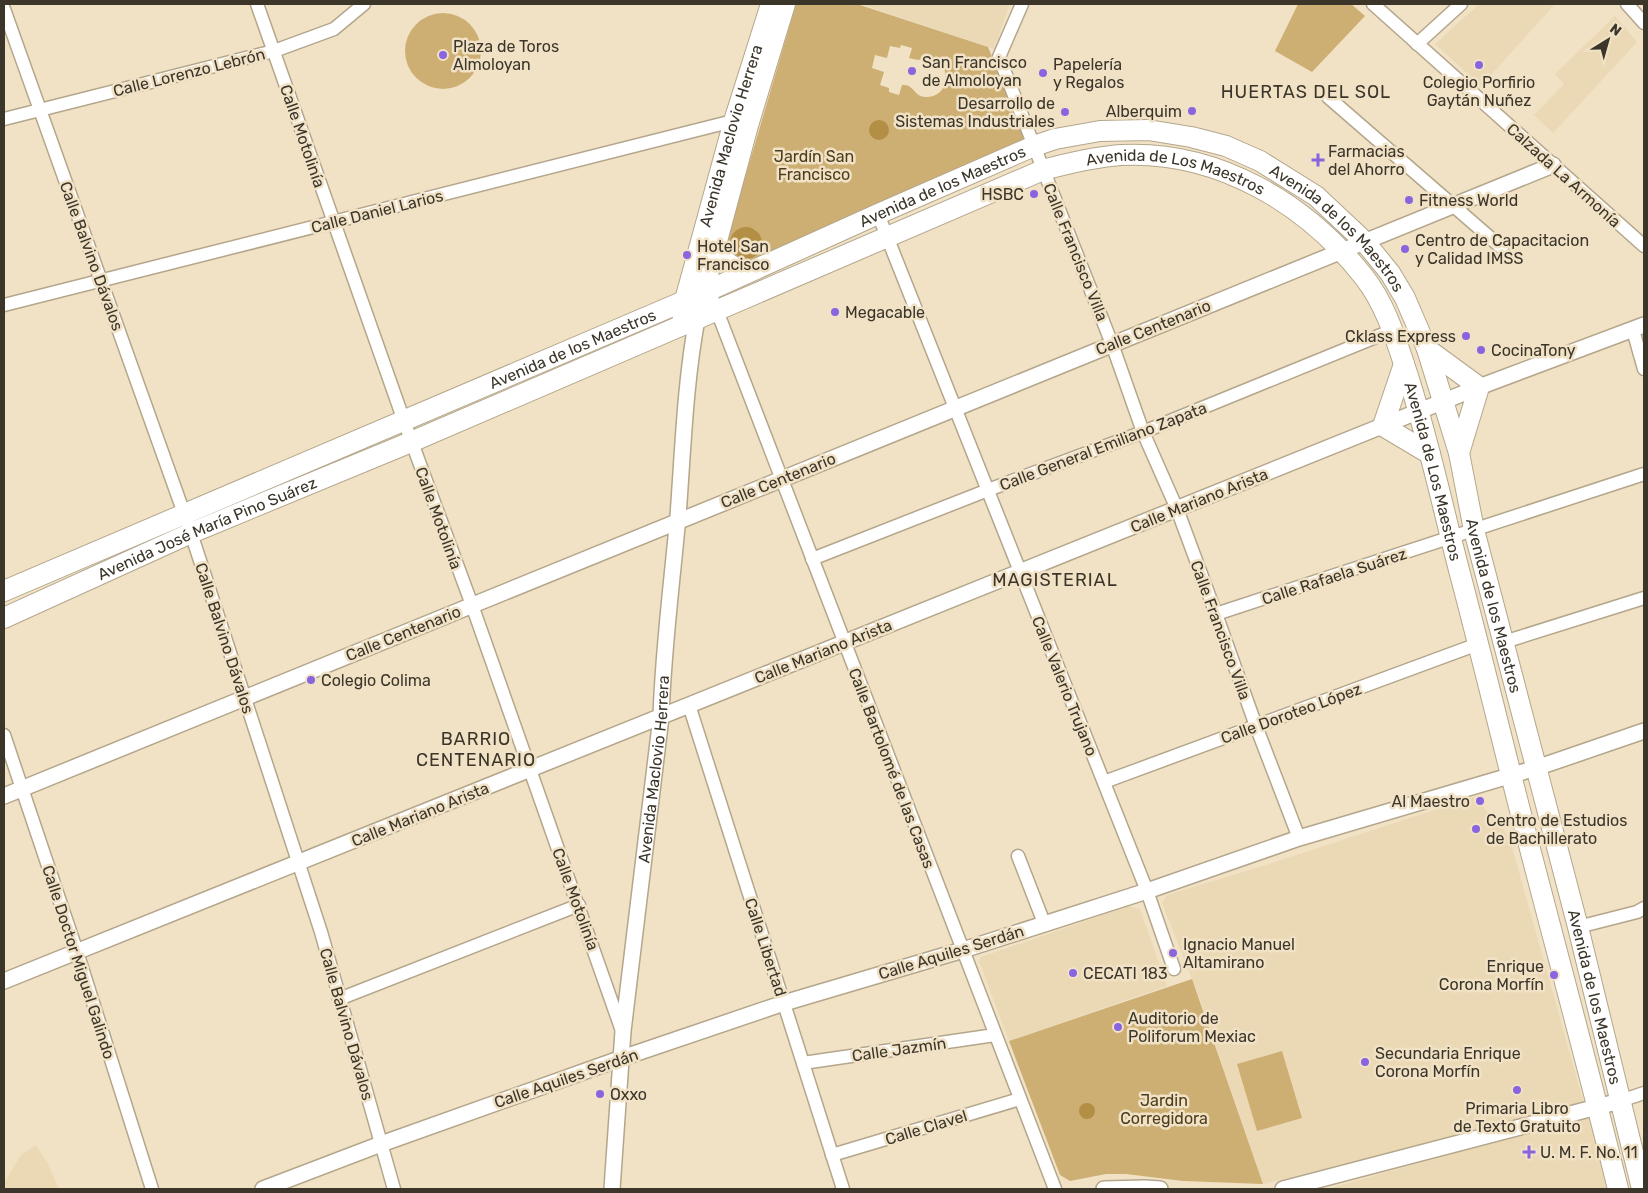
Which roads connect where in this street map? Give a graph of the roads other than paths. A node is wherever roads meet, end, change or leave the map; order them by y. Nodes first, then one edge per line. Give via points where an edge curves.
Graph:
1 (257, 4) edge
2 (364, 4) edge
3 (770, 4) edge
4 (786, 4) edge
5 (1022, 4) edge
6 (1372, 4) edge
7 (1461, 4) edge
8 (1627, 4) edge
9 (4, 9) edge
10 (1644, 22) edge
11 (1417, 44) junction
12 (274, 51) junction
13 (1328, 97) dead end
14 (39, 109) junction
15 (4, 119) edge
16 (741, 121) junction
17 (1034, 146) junction
18 (1553, 165) junction
19 (1043, 170) junction
20 (1452, 206) junction
21 (878, 214) junction
22 (333, 223) junction
23 (888, 237) junction
24 (718, 238) junction
25 (1364, 241) junction
26 (1644, 246) edge
27 (1502, 248) dead end
28 (1342, 251) junction
29 (757, 268) junction
30 (100, 280) junction
31 (706, 291) junction
32 (684, 300) junction
33 (4, 305) edge
34 (716, 311) junction
35 (689, 322) junction
36 (1639, 328) edge
37 (1393, 330) junction
38 (1112, 344) junction
39 (1427, 349) junction
40 (1404, 364) junction
41 (1644, 369) edge
42 (1479, 387) junction
43 (1443, 402) junction
44 (955, 408) junction
45 (1419, 412) junction
46 (404, 421) junction
47 (1383, 426) junction
48 (1143, 432) junction
49 (411, 442) junction
50 (1430, 454) junction
51 (1459, 454) junction
52 (1644, 474) edge
53 (781, 479) junction
54 (988, 490) junction
55 (1177, 509) junction
56 (183, 513) junction
57 (677, 522) junction
58 (1474, 530) junction
59 (191, 533) junction
60 (1451, 538) junction
61 (812, 559) junction
62 (1020, 572) junction
63 (4, 591) edge
64 (1644, 598) edge
65 (472, 606) junction
66 (1216, 614) junction
67 (4, 618) edge
68 (1504, 642) junction
69 (844, 643) junction
70 (1478, 644) junction
71 (245, 698) junction
72 (689, 706) junction
73 (661, 717) junction
74 (1256, 726) junction
75 (1644, 731) edge
76 (4, 735) edge
77 (1536, 768) junction
78 (530, 770) junction
79 (1511, 776) junction
80 (1104, 782) junction
81 (22, 789) junction
82 (4, 796) edge
83 (1299, 838) junction
84 (1018, 856) dead end
85 (299, 862) junction
86 (1147, 891) junction
87 (579, 905) junction
88 (1642, 911) edge
89 (1044, 924) junction
90 (1578, 927) junction
91 (962, 950) junction
92 (77, 952) junction
93 (1174, 969) dead end
94 (4, 982) edge
95 (339, 999) junction
96 (784, 1003) junction
97 (623, 1031) junction
98 (996, 1035) junction
99 (622, 1058) junction
100 (802, 1063) junction
101 (1644, 1093) edge
102 (1020, 1099) junction
103 (1620, 1101) junction
104 (1598, 1107) junction
105 (381, 1144) junction
106 (832, 1156) junction
107 (1640, 1165) edge
108 (1616, 1181) edge
109 (152, 1189) edge
110 (263, 1189) edge
111 (394, 1189) edge
112 (612, 1189) edge
113 (843, 1189) edge
114 (1055, 1189) edge
115 (1104, 1189) edge
116 (1160, 1189) edge
117 (1282, 1189) edge
118 (1642, 1189) edge

1 - 12 street, Calle Motolinía
2 - 12 street, Calle Lorenzo Lebrón via 334,29
3 - 16 main road, Avenida Maclovio Herrera
4 - 16 main road, Avenida Maclovio Herrera
5 - 17 street, Calle Francisco Villa via 999,57
6 - 11 street, Calzada La Armonía
7 - 11 street
8 - 10 street
9 - 14 street, Calle Balvino Dávalos
11 - 18 street, Calzada La Armonía
12 - 14 street, Calle Lorenzo Lebrón
12 - 22 street, Calle Motolinía
13 - 20 street
14 - 15 street, Calle Lorenzo Lebrón
14 - 30 street, Calle Balvino Dávalos
16 - 22 street, Calle Daniel Larios
16 - 24 main road, Avenida Maclovio Herrera
16 - 32 main road, Avenida Maclovio Herrera
17 - 19 street, Calle Francisco Villa
17 - 21 main road, Avenida de los Maestros
17 - 25 main road, Avenida de los Maestros via 1100,131 1148,130 1226,146 1260,161 1316,196
18 - 20 street, Calle Centenario
18 - 26 street, Calzada La Armonía
19 - 23 main road, Avenida de Los Maestros
19 - 28 main road, Avenida de Los Maestros via 1121,155 1159,156 1208,166 1246,180 1280,199 1314,224
19 - 38 street, Calle Francisco Villa
20 - 25 street, Calle Centenario
20 - 27 street
21 - 23 street, Calle Valerio Trujano
21 - 29 main road, Avenida de los Maestros
22 - 30 street, Calle Daniel Larios
22 - 46 street, Calle Motolinía
23 - 34 main road, Avenida de los Maestros
23 - 44 street, Calle Valerio Trujano
24 - 29 street via 726,257 735,264
24 - 31 main road, Avenida Maclovio Herrera
25 - 28 street, Calle Centenario
25 - 39 main road, Avenida de los Maestros via 1400,290
28 - 37 main road, Avenida de Los Maestros via 1366,280
28 - 38 street, Calle Centenario
29 - 31 main road, Avenida de los Maestros
30 - 33 street, Calle Daniel Larios
30 - 56 street, Calle Balvino Dávalos
31 - 32 main road, Avenida de los Maestros
31 - 34 street, Calle Bartolomé de las Casas
31 - 35 main road, Avenida Maclovio Herrera
32 - 35 main road, Avenida Maclovio Herrera
32 - 46 main road, Avenida de los Maestros
34 - 35 main road, Avenida de los Maestros
34 - 53 street, Calle Bartolomé de las Casas
35 - 49 main road, Avenida de los Maestros
35 - 57 street, Avenida Maclovio Herrera via 692,348
36 - 41 street
36 - 42 street, Calle Mariano Arista
37 - 40 main road, Avenida de Los Maestros
37 - 48 street, Calle General Emiliano Zapata
38 - 44 street, Calle Centenario
38 - 48 street, Calle Francisco Villa
39 - 42 main road
39 - 43 main road, Avenida de los Maestros
40 - 45 main road, Avenida de Los Maestros
40 - 47 main road
42 - 43 street, Calle Mariano Arista
42 - 51 main road
43 - 45 street, Calle Mariano Arista
43 - 51 main road, Avenida de los Maestros
44 - 53 street, Calle Centenario
44 - 54 street, Calle Valerio Trujano
45 - 47 street, Calle Mariano Arista
45 - 50 main road, Avenida de Los Maestros
46 - 49 street, Calle Motolinía
46 - 56 main road, Avenida José María Pino Suárez
47 - 50 main road
47 - 55 street, Calle Mariano Arista
48 - 54 street, Calle General Emiliano Zapata
48 - 55 street, Calle Francisco Villa
49 - 59 main road, Avenida José María Pino Suárez
49 - 65 street, Calle Motolinía
50 - 60 main road, Avenida de Los Maestros
51 - 58 main road, Avenida de los Maestros
52 - 58 street
53 - 57 street, Calle Centenario
53 - 61 street, Calle Bartolomé de las Casas
54 - 61 street, Calle General Emiliano Zapata
54 - 62 street, Calle Valerio Trujano
55 - 62 street, Calle Mariano Arista
55 - 66 street, Calle Francisco Villa
56 - 59 street, Calle Balvino Dávalos
56 - 63 main road, Avenida José María Pino Suárez
57 - 65 street, Calle Centenario
57 - 73 street, Avenida Maclovio Herrera
58 - 60 street, Calle Rafaela Suárez
58 - 68 main road, Avenida de los Maestros
59 - 67 main road, Avenida José María Pino Suárez
59 - 71 street, Calle Balvino Dávalos
60 - 66 street, Calle Rafaela Suárez
60 - 70 main road, Avenida de Los Maestros
61 - 69 street, Calle Bartolomé de las Casas
62 - 69 street, Calle Mariano Arista
62 - 80 street, Calle Valerio Trujano
64 - 68 street
65 - 71 street, Calle Centenario
65 - 78 street, Calle Motolinía
66 - 74 street, Calle Francisco Villa
68 - 77 main road, Avenida de los Maestros
69 - 72 street, Calle Mariano Arista
69 - 91 street, Calle Bartolomé de las Casas
70 - 74 street, Calle Doroteo López
70 - 79 main road, Avenida de Los Maestros
71 - 81 street, Calle Centenario
71 - 85 street, Calle Balvino Dávalos
72 - 73 street, Calle Mariano Arista
72 - 96 street, Calle Libertad
73 - 78 street, Calle Mariano Arista
73 - 97 street, Avenida Maclovio Herrera
74 - 80 street, Calle Doroteo López
74 - 83 street, Calle Francisco Villa
75 - 77 street, Calle Aquiles Serdán
76 - 81 street, Calle Doctor Miguel Galindo
77 - 79 street, Calle Aquiles Serdán
77 - 90 main road, Avenida de los Maestros
78 - 85 street, Calle Mariano Arista
78 - 87 street, Calle Motolinía
79 - 83 street, Calle Aquiles Serdán
79 - 104 main road, Avenida de Los Maestros
80 - 86 street, Calle Valerio Trujano
81 - 82 street, Calle Centenario
81 - 92 street, Calle Doctor Miguel Galindo
83 - 86 street, Calle Aquiles Serdán
84 - 89 street
85 - 92 street, Calle Mariano Arista
85 - 95 street, Calle Balvino Dávalos
86 - 89 street, Calle Aquiles Serdán
86 - 93 street, Calle Valerio Trujano
87 - 95 street
87 - 97 street, Calle Motolinía
88 - 90 street
89 - 91 street, Calle Aquiles Serdán
90 - 103 main road, Avenida de los Maestros
91 - 96 street, Calle Aquiles Serdán
91 - 98 street, Calle Bartolomé de las Casas
92 - 94 street, Calle Mariano Arista
92 - 109 street, Calle Doctor Miguel Galindo
95 - 105 street, Calle Balvino Dávalos
96 - 99 street, Calle Aquiles Serdán
96 - 100 street, Calle Libertad
97 - 99 street, Avenida Maclovio Herrera
98 - 100 street, Calle Jazmín
98 - 102 street, Calle Bartolomé de las Casas
99 - 105 street, Calle Aquiles Serdán
99 - 112 street, Avenida Maclovio Herrera
100 - 106 street, Calle Libertad
101 - 103 street
102 - 106 street, Calle Clavel
102 - 114 street, Calle Bartolomé de las Casas
103 - 104 street
103 - 107 main road, Avenida de los Maestros
104 - 108 main road, Avenida de Los Maestros
104 - 117 street
105 - 110 street, Calle Aquiles Serdán
105 - 111 street, Calle Balvino Dávalos
106 - 113 street, Calle Libertad
107 - 108 street
107 - 118 main road, Avenida de los Maestros
115 - 116 street

